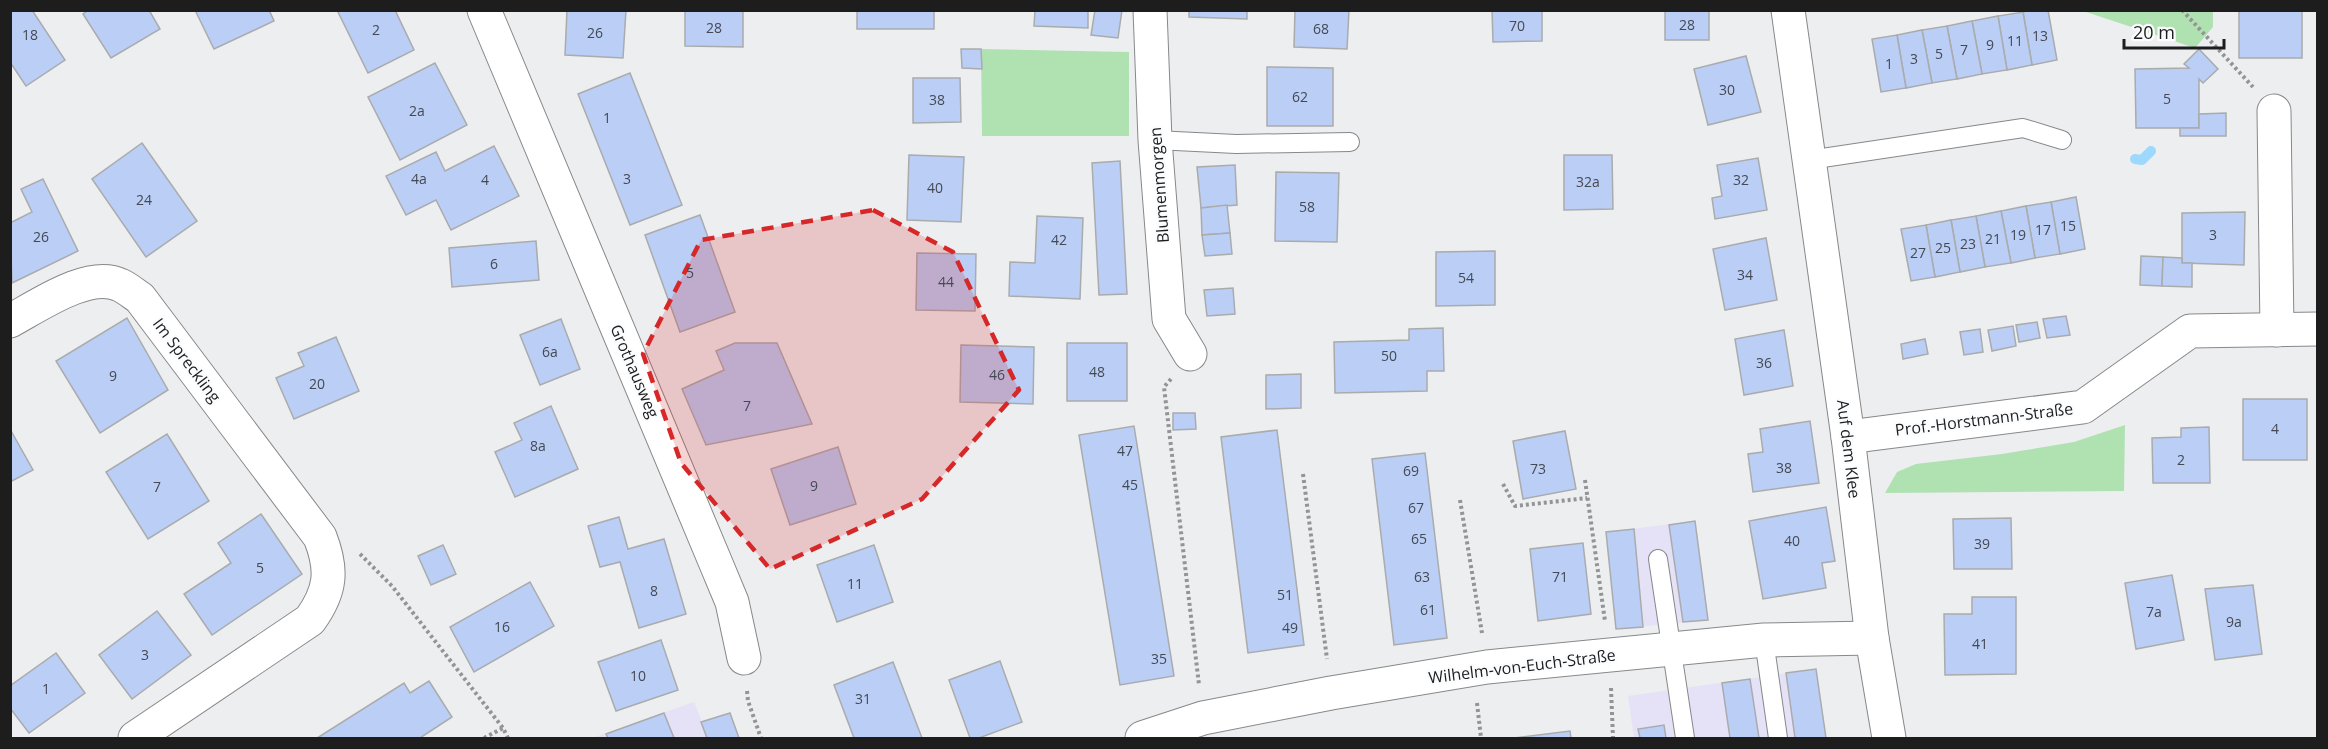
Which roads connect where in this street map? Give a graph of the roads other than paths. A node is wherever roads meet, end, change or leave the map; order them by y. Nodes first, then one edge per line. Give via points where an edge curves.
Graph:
1 (484, 10) edge
2 (1150, 10) edge
3 (1788, 10) edge
4 (2274, 111) road end
5 (1155, 140) junction
6 (2062, 140) dead end
7 (1350, 142) dead end
8 (1809, 160) junction
9 (10, 321) edge
10 (2318, 329) edge
11 (2277, 330) junction
12 (1190, 354) road end
13 (1848, 437) junction
14 (1658, 559) dead end
15 (1872, 638) junction
16 (1764, 640) junction
17 (1672, 647) junction
18 (744, 658) road end
19 (135, 738) edge
20 (1142, 738) edge
21 (1685, 738) edge
22 (1778, 738) edge
23 (1889, 738) edge

1 - 18 street, Grothausweg via 732,602
2 - 5 street, Blumenmorgen
3 - 8 street, Auf dem Klee
4 - 11 street
5 - 7 lane via 1236,144
5 - 12 street, Blumenmorgen via 1169,319
6 - 8 lane via 2023,128
8 - 13 street, Auf dem Klee
9 - 19 street, Im Spreckling via 73,288 97,281 119,284 140,298 320,537 328,556 329,577 322,603 310,620
10 - 11 street, Prof.-Horstmann-Straße
11 - 13 street, Prof.-Horstmann-Straße via 2190,331 2083,407
13 - 15 street, Auf dem Klee
14 - 17 lane
15 - 16 street, Wilhelm-von-Euch-Straße
15 - 23 street, Auf dem Klee
16 - 17 street, Wilhelm-von-Euch-Straße
16 - 22 lane
17 - 20 street, Wilhelm-von-Euch-Straße via 1487,667 1331,693 1203,718
17 - 21 lane

